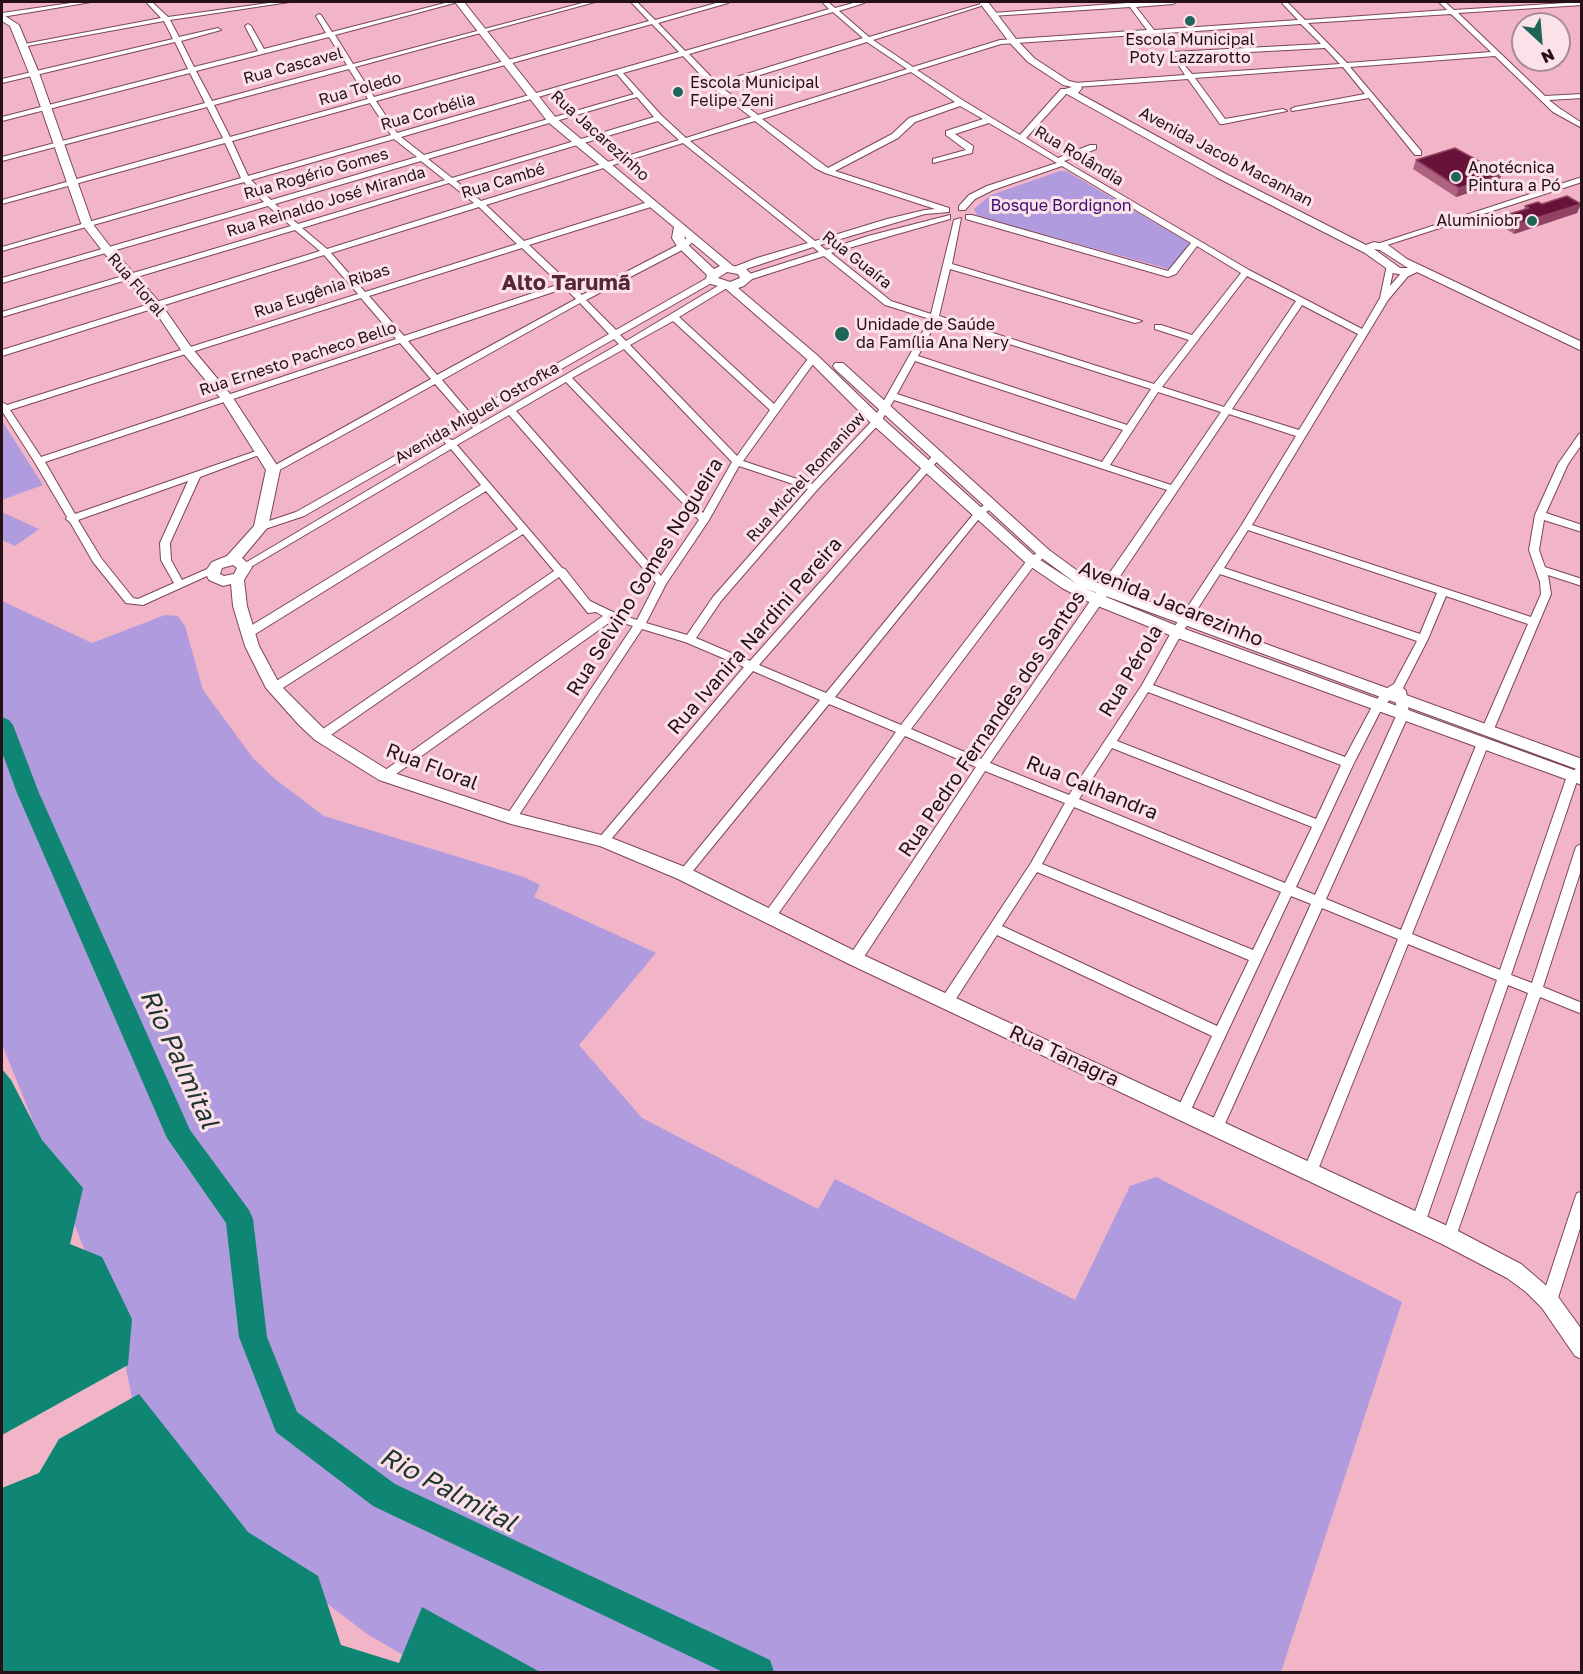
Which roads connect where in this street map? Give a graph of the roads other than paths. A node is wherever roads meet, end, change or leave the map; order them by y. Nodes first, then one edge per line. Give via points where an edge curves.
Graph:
1 (88, 2) edge
2 (149, 2) edge
3 (286, 2) edge
4 (459, 2) edge
5 (592, 2) edge
6 (634, 2) edge
7 (726, 2) edge
8 (825, 2) edge
9 (862, 2) edge
10 (1173, 2) edge
11 (1284, 2) edge
12 (1442, 2) edge
13 (980, 3) edge
14 (1130, 3) edge
15 (1581, 3) edge
16 (835, 10) junction
17 (1453, 13) junction
18 (993, 15) junction
19 (2, 16) edge
20 (319, 16) dead end
21 (166, 19) junction
22 (654, 21) junction
23 (1304, 22) junction
24 (248, 26) dead end
25 (218, 30) dead end
26 (482, 31) junction
27 (1152, 32) junction
28 (331, 34) junction
29 (175, 38) junction
30 (869, 40) junction
31 (1009, 41) junction
32 (22, 45) junction
33 (1327, 46) junction
34 (261, 51) junction
35 (685, 54) junction
36 (1173, 54) dead end
37 (1498, 54) junction
38 (1179, 61) dead end
39 (506, 62) junction
40 (349, 65) junction
41 (1345, 65) junction
42 (192, 70) junction
43 (911, 71) junction
44 (619, 72) junction
45 (34, 73) junction
46 (1190, 75) junction
47 (2, 81) edge
48 (716, 86) junction
49 (1068, 88) junction
50 (638, 95) junction
51 (532, 96) junction
52 (1368, 96) junction
53 (1581, 96) edge
54 (1544, 98) junction
55 (372, 100) junction
56 (208, 103) junction
57 (961, 103) junction
58 (46, 107) junction
59 (1295, 109) dead end
60 (1283, 111) dead end
61 (2, 118) edge
62 (659, 118) junction
63 (757, 118) junction
64 (552, 120) junction
65 (989, 120) junction
66 (1581, 126) edge
67 (395, 136) junction
68 (228, 140) junction
69 (577, 141) junction
70 (685, 141) junction
71 (1025, 141) junction
72 (59, 143) junction
73 (1093, 147) dead end
74 (1418, 153) dead end
75 (424, 158) junction
76 (2, 159) edge
77 (936, 161) dead end
78 (1062, 162) junction
79 (607, 165) junction
80 (828, 171) junction
81 (1024, 176) junction
82 (245, 178) junction
83 (1581, 179) edge
84 (452, 180) junction
85 (72, 182) junction
86 (2, 202) edge
87 (269, 203) junction
88 (480, 204) junction
89 (651, 204) junction
90 (962, 208) junction
91 (946, 213) junction
92 (969, 217) junction
93 (958, 220) junction
94 (87, 223) junction
95 (296, 226) junction
96 (679, 228) junction
97 (692, 238) junction
98 (1401, 239) junction
99 (1195, 243) junction
100 (521, 244) junction
101 (811, 244) junction
102 (683, 246) junction
103 (1374, 247) junction
104 (2, 249) edge
105 (1390, 250) junction
106 (108, 252) junction
107 (326, 252) junction
108 (822, 253) junction
109 (949, 266) junction
110 (1390, 267) junction
111 (1409, 270) junction
112 (1246, 272) junction
113 (130, 276) junction
114 (713, 276) junction
115 (735, 278) junction
116 (2, 281) edge
117 (566, 285) junction
118 (363, 293) junction
119 (581, 299) junction
120 (1384, 299) junction
121 (1300, 302) junction
122 (157, 306) junction
123 (2, 315) edge
124 (674, 317) junction
125 (934, 320) junction
126 (1138, 321) dead end
127 (1158, 327) dead end
128 (1363, 333) junction
129 (614, 334) junction
130 (1195, 339) junction
131 (404, 340) junction
132 (624, 345) junction
133 (1581, 347) edge
134 (187, 350) junction
135 (2, 353) edge
136 (1581, 356) edge
137 (913, 357) junction
138 (813, 358) junction
139 (567, 378) junction
140 (437, 379) junction
141 (1156, 388) junction
142 (227, 398) junction
143 (2, 407) edge
144 (884, 408) junction
145 (774, 409) junction
146 (510, 410) junction
147 (1226, 410) junction
148 (469, 416) junction
149 (1127, 428) junction
150 (479, 429) junction
151 (441, 433) junction
152 (1301, 434) junction
153 (1581, 436) edge
154 (452, 444) junction
155 (262, 452) junction
156 (39, 461) junction
157 (933, 461) junction
158 (737, 462) junction
159 (1104, 466) junction
160 (273, 470) junction
161 (196, 475) junction
162 (487, 486) junction
163 (814, 488) junction
164 (1173, 489) junction
165 (984, 509) junction
166 (1540, 515) junction
167 (71, 519) junction
168 (704, 520) junction
169 (1246, 526) junction
170 (261, 527) junction
171 (524, 529) junction
172 (1581, 529) edge
173 (1038, 557) junction
174 (1541, 569) junction
175 (1218, 570) junction
176 (230, 571) junction
177 (561, 571) junction
178 (181, 583) junction
179 (662, 583) junction
180 (1581, 583) edge
181 (1443, 592) junction
182 (1101, 596) junction
183 (589, 604) junction
184 (611, 616) junction
185 (1534, 622) junction
186 (642, 623) junction
187 (1181, 626) junction
188 (595, 627) junction
189 (248, 633) junction
190 (689, 639) junction
191 (1423, 639) junction
192 (752, 665) junction
193 (1146, 687) junction
194 (274, 688) junction
195 (828, 698) junction
196 (1394, 700) junction
197 (904, 730) junction
198 (321, 736) junction
199 (1485, 736) junction
200 (1110, 743) junction
201 (1348, 763) junction
202 (983, 765) junction
203 (1579, 772) edge
204 (385, 776) junction
205 (1072, 801) junction
206 (511, 818) junction
207 (1319, 825) junction
208 (603, 840) junction
209 (1581, 847) edge
210 (1035, 866) junction
211 (684, 874) junction
212 (1288, 888) junction
213 (1317, 900) junction
214 (769, 917) junction
215 (994, 928) junction
216 (1406, 938) junction
217 (1256, 957) junction
218 (855, 959) junction
219 (1503, 976) junction
220 (1536, 989) junction
221 (947, 1001) junction
222 (1581, 1009) edge
223 (1219, 1033) junction
224 (1183, 1112) junction
225 (1216, 1128) junction
226 (1310, 1172) junction
227 (1581, 1198) edge
228 (1418, 1223) junction
229 (1449, 1237) junction
230 (1548, 1301) junction
231 (1581, 1349) edge

1 - 19 street
2 - 21 street
3 - 21 street
4 - 26 street, Rua Jacarezinho
4 - 28 street
5 - 26 street, Rua Cascavel
6 - 22 street
7 - 22 street, Rua Toledo
8 - 16 street, Rua Rolândia
9 - 16 street, Rua Corbélia
10 - 14 street
11 - 23 street
12 - 17 street
13 - 18 street, Avenida Jacob Macanhan
13 - 30 street
13 - 31 street, Avenida Jacob Macanhan
14 - 18 street
14 - 27 street
15 - 17 street, Rua Cambé
16 - 30 street, Rua Rolândia
16 - 35 street, Rua Corbélia
17 - 23 street, Rua Cambé
17 - 37 street
18 - 31 street, Avenida Jacob Macanhan
19 - 32 street, Rua Floral via 14,26
20 - 28 street
21 - 29 street
21 - 32 street
22 - 35 street
22 - 39 street, Rua Toledo
23 - 27 street, Rua Cambé
23 - 33 street
24 - 34 street
25 - 29 street
26 - 39 street, Rua Jacarezinho
26 - 40 street, Rua Cascavel
27 - 31 street, Rua Cambé
28 - 34 street
28 - 40 street
29 - 42 street
29 - 45 street
30 - 43 street, Rua Rolândia
30 - 48 street
31 - 43 street, Rua Cambé
31 - 49 street, Avenida Jacob Macanhan via 1027,65
32 - 45 street, Rua Floral
33 - 36 street
33 - 41 street
34 - 42 street
35 - 44 street, Rua Corbélia
35 - 48 street
37 - 41 street
37 - 54 street
38 - 46 street
39 - 51 street, Rua Jacarezinho
39 - 55 street, Rua Toledo
40 - 55 street
40 - 56 street, Rua Cascavel
41 - 46 street
41 - 52 street
42 - 56 street
42 - 58 street
43 - 57 street, Rua Rolândia
43 - 63 street, Rua Cambé
44 - 50 street, Rua Guaíra
44 - 51 street, Rua Corbélia
45 - 47 street
45 - 58 street, Rua Floral
46 - 49 street
46 - 60 street via 1223,122
48 - 63 street
49 - 71 street
49 - 103 street, Avenida Jacob Macanhan via 1220,175
50 - 62 street, Rua Guaíra
50 - 64 street, Rua Rogério Gomes
51 - 64 street, Rua Jacarezinho
51 - 67 street, Rua Corbélia
52 - 59 street
52 - 74 street
53 - 54 street
54 - 66 street
55 - 67 street
55 - 68 street, Rua Toledo
56 - 68 street
56 - 72 street, Rua Cascavel
57 - 65 street, Rua Rolândia
57 - 80 street via 912,120 895,136
58 - 61 street
58 - 72 street, Rua Floral
62 - 69 street, Rua Reinaldo José Miranda
62 - 70 street, Rua Guaíra
63 - 70 street, Rua Cambé
63 - 80 street
64 - 69 street, Rua Jacarezinho
64 - 75 street, Rua Rogério Gomes
65 - 71 street, Rua Rolândia
65 - 77 street via 949,133 969,151
67 - 75 street
67 - 82 street, Rua Corbélia
68 - 82 street
68 - 85 street, Rua Toledo
69 - 79 street, Rua Jacarezinho
69 - 84 street, Rua Reinaldo José Miranda
70 - 79 street, Rua Cambé
70 - 101 street, Rua Guaíra
71 - 78 street, Rua Rolândia
71 - 81 street via 1039,161
72 - 76 street, Rua Cascavel
72 - 85 street, Rua Floral
73 - 78 street
75 - 84 street
75 - 87 street, Rua Rogério Gomes
78 - 81 street
78 - 99 street, Rua Rolândia
79 - 88 street, Rua Cambé
79 - 89 street, Rua Jacarezinho
80 - 91 street
81 - 90 street via 990,188
82 - 87 street
82 - 94 street, Rua Corbélia
83 - 98 street
84 - 88 street
84 - 95 street, Rua Reinaldo José Miranda
85 - 86 street, Rua Toledo
85 - 94 street, Rua Floral
87 - 95 street
87 - 106 street, Rua Rogério Gomes
88 - 100 street
88 - 107 street, Rua Cambé
89 - 96 street, Rua Jacarezinho
89 - 100 street, Rua Eugênia Ribas
90 - 91 street
90 - 92 street via 969,212
91 - 93 street
91 - 101 street, Avenida Miguel Ostrofka via 925,212
91 - 108 street, Avenida Miguel Ostrofka
92 - 93 street
92 - 99 street via 1168,274
93 - 109 street, Rua Michel Romaniow
94 - 104 street, Rua Corbélia
94 - 106 street, Rua Floral
95 - 107 street
95 - 113 street, Rua Reinaldo José Miranda
96 - 97 street, Rua Jacarezinho
96 - 102 street
97 - 102 street
97 - 115 street, Rua Jacarezinho
98 - 103 street
98 - 105 street
99 - 112 street, Rua Rolândia
100 - 117 street
100 - 118 street, Rua Eugênia Ribas
101 - 108 street, Rua Guaíra
101 - 115 street, Avenida Miguel Ostrofka
102 - 114 street
102 - 119 street
103 - 105 street, Avenida Jacob Macanhan
103 - 110 street, Avenida Jacob Macanhan
105 - 111 street, Avenida Jacob Macanhan
106 - 113 street, Rua Floral
106 - 116 street, Rua Rogério Gomes
107 - 118 street
107 - 122 street, Rua Cambé
108 - 115 street, Avenida Miguel Ostrofka
108 - 125 street, Rua Guaíra via 888,303
109 - 125 street, Rua Michel Romaniow
109 - 126 street
110 - 111 street, Avenida Jacob Macanhan
110 - 120 street, Rua Pérola
111 - 120 street, Rua Pérola
111 - 133 street, Avenida Jacob Macanhan
111 - 136 street, Avenida Jacob Macanhan
112 - 121 street, Rua Rolândia
112 - 130 street
113 - 122 street, Rua Floral
113 - 123 street, Rua Reinaldo José Miranda
114 - 115 street
114 - 115 street via 716,283
114 - 129 street, Avenida Miguel Ostrofka
115 - 124 street, Avenida Miguel Ostrofka
115 - 138 street, Avenida Jacarezinho
115 - 144 street, Avenida Jacarezinho
117 - 119 street
117 - 131 street, Rua Ernesto Pacheco Bello
118 - 131 street
118 - 134 street, Rua Eugênia Ribas
119 - 129 street
119 - 140 street
120 - 128 street, Rua Pérola
121 - 128 street, Rua Rolândia
121 - 147 street, Rua Pedro Fernandes dos Santos
122 - 134 street, Rua Floral
122 - 135 street, Rua Cambé
124 - 132 street, Avenida Miguel Ostrofka
124 - 145 street
125 - 137 street, Rua Michel Romaniow
125 - 141 street, Rua Guaíra
127 - 130 street
128 - 152 street, Rua Pérola
129 - 132 street
129 - 148 street, Avenida Miguel Ostrofka
130 - 141 street
131 - 140 street
131 - 142 street, Rua Ernesto Pacheco Bello
132 - 139 street, Avenida Miguel Ostrofka
132 - 158 street
134 - 142 street, Rua Floral
134 - 143 street, Rua Eugênia Ribas
137 - 144 street, Rua Michel Romaniow
137 - 149 street
138 - 144 street, Avenida Jacarezinho
138 - 145 street, Rua Selvino Gomes Nogueira
139 - 146 street, Avenida Miguel Ostrofka
139 - 168 street
140 - 148 street
140 - 160 street
141 - 147 street, Rua Guaíra
141 - 149 street
142 - 155 street, Rua Floral
142 - 156 street, Rua Ernesto Pacheco Bello
143 - 156 street
144 - 157 street, Avenida Jacarezinho
144 - 159 street
144 - 163 street, Rua Michel Romaniow
145 - 158 street, Rua Selvino Gomes Nogueira
146 - 150 street, Avenida Miguel Ostrofka
146 - 179 street
147 - 152 street, Rua Guaíra
147 - 164 street, Rua Pedro Fernandes dos Santos
148 - 150 street
148 - 151 street, Avenida Miguel Ostrofka
149 - 159 street
150 - 154 street, Avenida Miguel Ostrofka
151 - 154 street
151 - 170 street, Avenida Miguel Ostrofka via 300,514
152 - 169 street, Rua Pérola
153 - 166 street via 1563,464
154 - 162 street
154 - 176 street, Avenida Miguel Ostrofka
155 - 160 street, Rua Floral
155 - 161 street
156 - 167 street
157 - 165 street, Avenida Jacarezinho
157 - 192 street, Rua Ivanira Nardini Pereira
158 - 163 street
158 - 168 street, Rua Selvino Gomes Nogueira
159 - 164 street
160 - 170 street
161 - 167 street
161 - 178 street via 165,543 166,560
162 - 171 street
162 - 189 street
163 - 190 street, Rua Michel Romaniow via 717,599
164 - 182 street, Rua Pedro Fernandes dos Santos
165 - 173 street, Avenida Jacarezinho
165 - 195 street
166 - 172 street
166 - 174 street via 1534,542
167 - 178 street, Avenida Miguel Ostrofka via 97,560 130,600 139,603
168 - 179 street, Rua Selvino Gomes Nogueira
169 - 175 street, Rua Pérola
169 - 181 street
170 - 176 street
171 - 177 street
171 - 194 street
173 - 182 street, Avenida Jacarezinho
173 - 197 street
174 - 180 street
174 - 185 street via 1546,594
175 - 187 street, Rua Pérola
175 - 191 street
176 - 178 street, Avenida Miguel Ostrofka
176 - 189 street, Rua Floral
177 - 183 street
177 - 198 street
179 - 186 street, Rua Selvino Gomes Nogueira
181 - 185 street
181 - 191 street
182 - 187 street, Avenida Jacarezinho
182 - 202 street, Rua Pedro Fernandes dos Santos
183 - 184 street, Rua Calhandra
183 - 188 street
184 - 186 street, Rua Calhandra
184 - 188 street
185 - 199 street
186 - 190 street, Rua Calhandra
186 - 206 street, Rua Selvino Gomes Nogueira
187 - 193 street, Rua Pérola
187 - 196 street, Avenida Jacarezinho
188 - 204 street
189 - 194 street, Rua Floral
190 - 192 street, Rua Calhandra
191 - 196 street
192 - 195 street, Rua Calhandra
192 - 208 street, Rua Ivanira Nardini Pereira
193 - 200 street, Rua Pérola
193 - 201 street
194 - 198 street, Rua Floral
195 - 197 street, Rua Calhandra
195 - 211 street
196 - 199 street, Avenida Jacarezinho
196 - 201 street
196 - 213 street
197 - 202 street, Rua Calhandra
197 - 214 street
198 - 204 street, Rua Floral
199 - 203 street, Avenida Jacarezinho
199 - 216 street
200 - 205 street, Rua Pérola
200 - 207 street
201 - 207 street
202 - 205 street, Rua Calhandra
202 - 218 street, Rua Pedro Fernandes dos Santos
203 - 219 street
204 - 206 street, Rua Floral
205 - 210 street, Rua Pérola
205 - 212 street, Rua Calhandra
206 - 208 street, Rua Tanagra
207 - 212 street
208 - 211 street, Rua Tanagra
209 - 220 street
210 - 215 street, Rua Pérola
210 - 217 street
211 - 214 street, Rua Tanagra
212 - 213 street, Rua Calhandra
212 - 217 street
213 - 216 street, Rua Calhandra
213 - 225 street
214 - 218 street, Rua Tanagra
215 - 221 street, Rua Pérola
215 - 223 street
216 - 219 street, Rua Calhandra
216 - 226 street
217 - 223 street
218 - 221 street, Rua Tanagra
219 - 220 street, Rua Calhandra
219 - 228 street
220 - 222 street, Rua Calhandra
220 - 229 street
221 - 224 street, Rua Tanagra
223 - 224 street
224 - 225 street, Rua Tanagra
225 - 226 street, Rua Tanagra
226 - 228 street, Rua Tanagra
227 - 230 street
228 - 229 street, Rua Tanagra
229 - 230 street, Rua Tanagra via 1514,1270
230 - 231 street, Rua Tanagra

